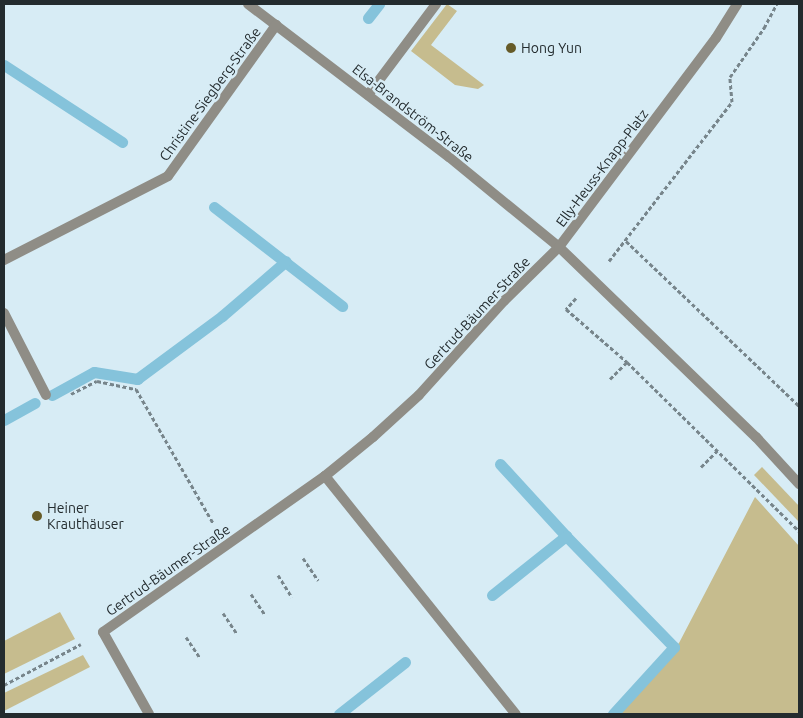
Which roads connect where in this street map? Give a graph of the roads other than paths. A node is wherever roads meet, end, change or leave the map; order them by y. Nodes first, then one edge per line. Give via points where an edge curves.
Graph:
1 (248, 4) edge
2 (436, 4) edge
3 (737, 4) edge
4 (276, 25) junction
5 (368, 95) junction
6 (559, 248) junction
7 (4, 260) edge
8 (4, 313) edge
9 (46, 395) road end
10 (325, 476) junction
11 (799, 484) edge
12 (149, 714) edge
13 (516, 714) edge

1 - 4 street, Elsa-Brandström-Straße
2 - 5 street
3 - 6 street, Elly-Heuss-Knapp-Platz via 716,38
4 - 5 street, Elsa-Brandström-Straße
4 - 7 street, Christine-Siegberg-Straße via 168,176
5 - 6 street, Elsa-Brandström-Straße
6 - 10 street, Gertrud-Bäumer-Straße via 504,301 419,395
6 - 11 street, Elly-Heuss-Knapp-Platz via 756,437
8 - 9 street
10 - 12 street, Gertrud-Bäumer-Straße via 103,632
10 - 13 street

